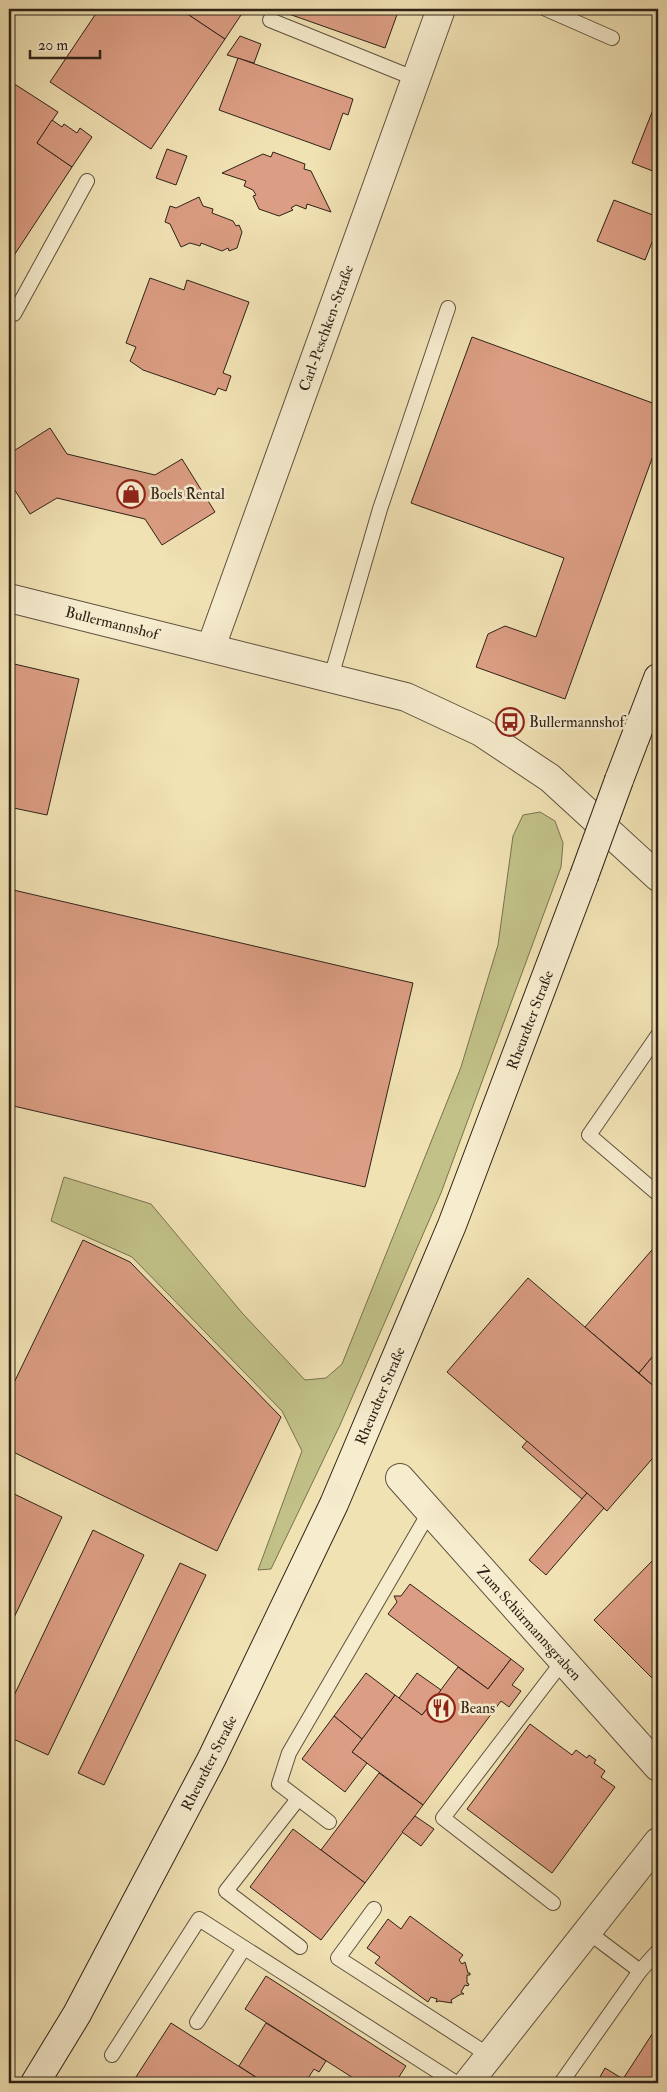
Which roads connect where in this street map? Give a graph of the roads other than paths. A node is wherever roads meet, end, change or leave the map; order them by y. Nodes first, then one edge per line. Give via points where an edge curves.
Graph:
1 (441, 9) edge
2 (546, 9) edge
3 (270, 20) dead end
4 (612, 38) dead end
5 (416, 79) junction
6 (87, 181) dead end
7 (448, 308) dead end
8 (9, 312) edge
9 (9, 598) edge
10 (211, 647) junction
11 (331, 677) junction
12 (658, 678) edge
13 (658, 877) edge
14 (658, 1035) edge
15 (658, 1194) edge
16 (400, 1478) dead end
17 (430, 1511) junction
18 (563, 1661) junction
19 (658, 1768) edge
20 (298, 1799) junction
21 (329, 1822) dead end
22 (658, 1842) edge
23 (553, 1903) dead end
24 (374, 1909) dead end
25 (588, 1932) junction
26 (300, 1947) dead end
27 (244, 1948) junction
28 (658, 1951) edge
29 (640, 1971) junction
30 (197, 2022) dead end
31 (112, 2055) dead end
32 (490, 2056) junction
33 (35, 2083) edge
34 (456, 2083) edge
35 (468, 2083) edge
36 (561, 2083) edge

1 - 5 street, Carl-Peschken-Straße
2 - 4 lane
3 - 5 lane
5 - 10 street, Carl-Peschken-Straße
6 - 8 lane via 14,314
7 - 11 lane via 380,509
9 - 10 street, Bullermannshof
10 - 11 street, Bullermannshof
11 - 13 street, Bullermannshof via 406,697 481,732 550,778
12 - 33 street, Rheurdter Straße, bridge via 452,1226 334,1504 212,1758 77,2014
14 - 15 lane via 589,1135
16 - 17 street, Zum Schürmannsgraben
17 - 18 street, Zum Schürmannsgraben
17 - 20 lane via 289,1753 278,1784
18 - 19 street, Zum Schürmannsgraben
18 - 23 lane via 443,1818
20 - 21 lane
20 - 26 lane via 226,1891
22 - 25 street
24 - 32 lane via 338,1958
25 - 29 lane
25 - 32 street
27 - 30 lane
27 - 31 lane via 198,1918
27 - 34 lane
28 - 29 lane
29 - 36 lane
32 - 35 street

